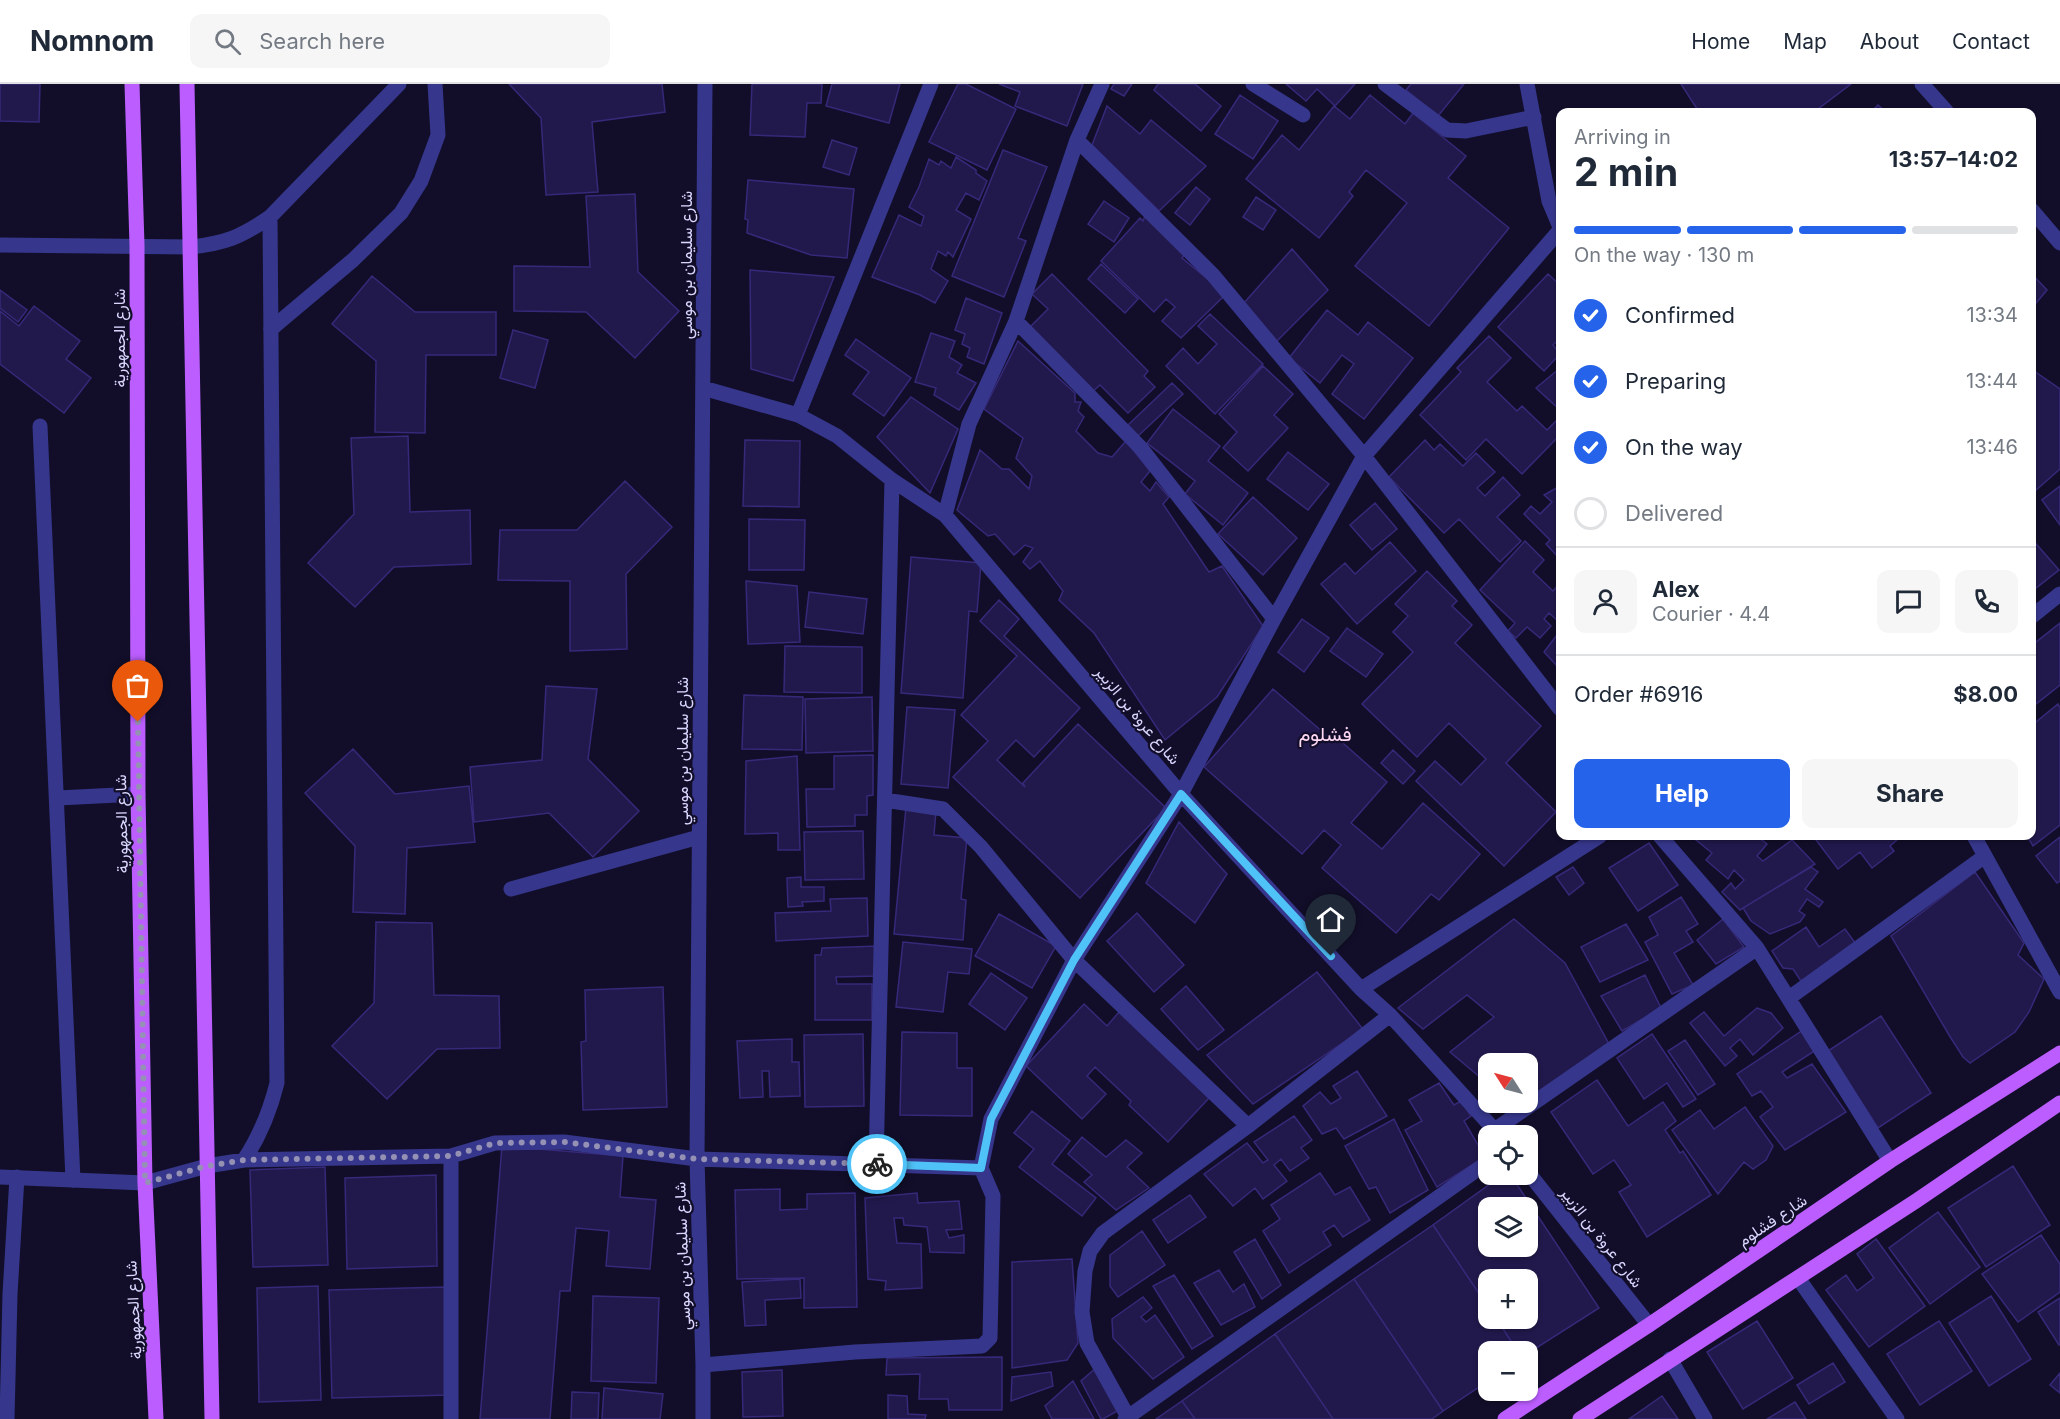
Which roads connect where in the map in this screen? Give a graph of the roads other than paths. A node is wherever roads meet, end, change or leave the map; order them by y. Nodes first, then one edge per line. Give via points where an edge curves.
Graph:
1 (132, 84) edge
2 (187, 84) edge
3 (399, 84) edge
4 (435, 84) edge
5 (705, 84) edge
6 (931, 84) edge
7 (1102, 84) edge
8 (1253, 84) edge
9 (1385, 84) edge
10 (1527, 84) edge
11 (1922, 84) edge
12 (1943, 108) edge
13 (1303, 115) dead end
14 (1534, 117) junction
15 (1077, 140) junction
16 (2036, 215) edge
17 (270, 217) junction
18 (1556, 219) edge
19 (1556, 234) edge
20 (2060, 243) edge
21 (0, 245) edge
22 (137, 245) junction
23 (191, 247) junction
24 (1016, 321) junction
25 (271, 329) junction
26 (703, 388) junction
27 (798, 415) junction
28 (40, 426) dead end
29 (1364, 456) junction
30 (892, 480) junction
31 (945, 515) junction
32 (2060, 594) edge
33 (2036, 613) edge
34 (1274, 619) junction
35 (1556, 704) edge
36 (138, 794) junction
37 (1181, 794) junction
38 (57, 798) junction
39 (885, 800) junction
40 (699, 837) junction
41 (1594, 840) edge
42 (1663, 840) edge
43 (1976, 840) edge
44 (1985, 856) junction
45 (511, 889) dead end
46 (1757, 948) junction
47 (1074, 960) junction
48 (1361, 989) junction
49 (2060, 992) edge
50 (1789, 998) junction
51 (1390, 1015) junction
52 (2060, 1053) edge
53 (2060, 1103) edge
54 (1492, 1125) edge
55 (1508, 1125) edge
56 (1248, 1126) junction
57 (451, 1156) junction
58 (697, 1159) junction
59 (244, 1160) junction
60 (1890, 1161) junction
61 (876, 1164) junction
62 (207, 1166) junction
63 (981, 1168) junction
64 (1478, 1169) edge
65 (0, 1177) edge
66 (17, 1177) junction
67 (73, 1180) junction
68 (145, 1183) junction
69 (1538, 1185) edge
70 (1798, 1278) junction
71 (5, 1293) edge
72 (1649, 1325) junction
73 (1670, 1359) junction
74 (703, 1365) junction
75 (1127, 1418) edge
76 (7, 1419) edge
77 (156, 1419) edge
78 (212, 1419) edge
79 (451, 1419) edge
80 (703, 1419) edge
81 (1505, 1419) edge
82 (1580, 1419) edge
83 (1705, 1419) edge
84 (1897, 1419) edge

1 - 22 main road, شارع الجمهورية
2 - 23 main road
3 - 17 street
4 - 25 street via 438,135 421,181 401,213 353,260
5 - 26 street, شارع سليمان بن موسي
6 - 27 street
7 - 15 street
8 - 13 street
9 - 14 street via 1447,130 1466,131
10 - 14 street
11 - 12 street
14 - 18 street via 1549,201
15 - 24 street
15 - 29 street via 1213,274
16 - 20 street
17 - 23 street via 219,244
17 - 25 street
19 - 29 street
21 - 22 street
22 - 23 street
22 - 36 main road, شارع الجمهورية
23 - 62 main road
24 - 31 street via 969,424
24 - 34 street via 1141,448
25 - 59 street via 277,1083 265,1123
26 - 27 street, شارع عروة بن الزبير
26 - 40 street, شارع سليمان بن موسي
27 - 30 street, شارع عروة بن الزبير via 837,436
28 - 38 street
29 - 34 street
29 - 35 street
30 - 31 street, شارع عروة بن الزبير
30 - 39 street
31 - 37 street, شارع عروة بن الزبير
32 - 33 street
34 - 37 street
36 - 38 street
36 - 68 main road, شارع الجمهورية
37 - 47 street
37 - 48 street, شارع عروة بن الزبير
38 - 67 street
39 - 47 street via 943,809 981,847
39 - 61 street
40 - 45 street
40 - 58 street, شارع سليمان بن موسي
41 - 48 street
42 - 46 street
43 - 44 street
44 - 49 street
44 - 50 street
46 - 50 street
46 - 55 street
47 - 56 street
47 - 63 street via 991,1119
48 - 51 street, شارع عروة بن الزبير
50 - 60 street
51 - 54 street, شارع عروة بن الزبير
51 - 56 street
52 - 60 main road, شارع فشلوم
53 - 70 main road
56 - 75 street via 1103,1233 1090,1251 1084,1271 1082,1312 1087,1343
57 - 58 street via 495,1143 564,1142
57 - 59 street
57 - 79 street
58 - 61 street
58 - 74 street, شارع سليمان بن موسي
59 - 62 street
60 - 72 main road, شارع فشلوم
61 - 63 street
62 - 68 street
62 - 78 main road
63 - 74 street via 993,1196 990,1338 982,1346
64 - 75 street
65 - 66 street
66 - 67 street
66 - 71 street
67 - 68 street
68 - 77 main road, شارع الجمهورية
69 - 72 street, شارع عروة بن الزبير
70 - 73 main road
70 - 84 street
71 - 76 street
72 - 81 main road, شارع فشلوم
73 - 82 main road
73 - 83 street
74 - 80 street, شارع سليمان بن موسي

